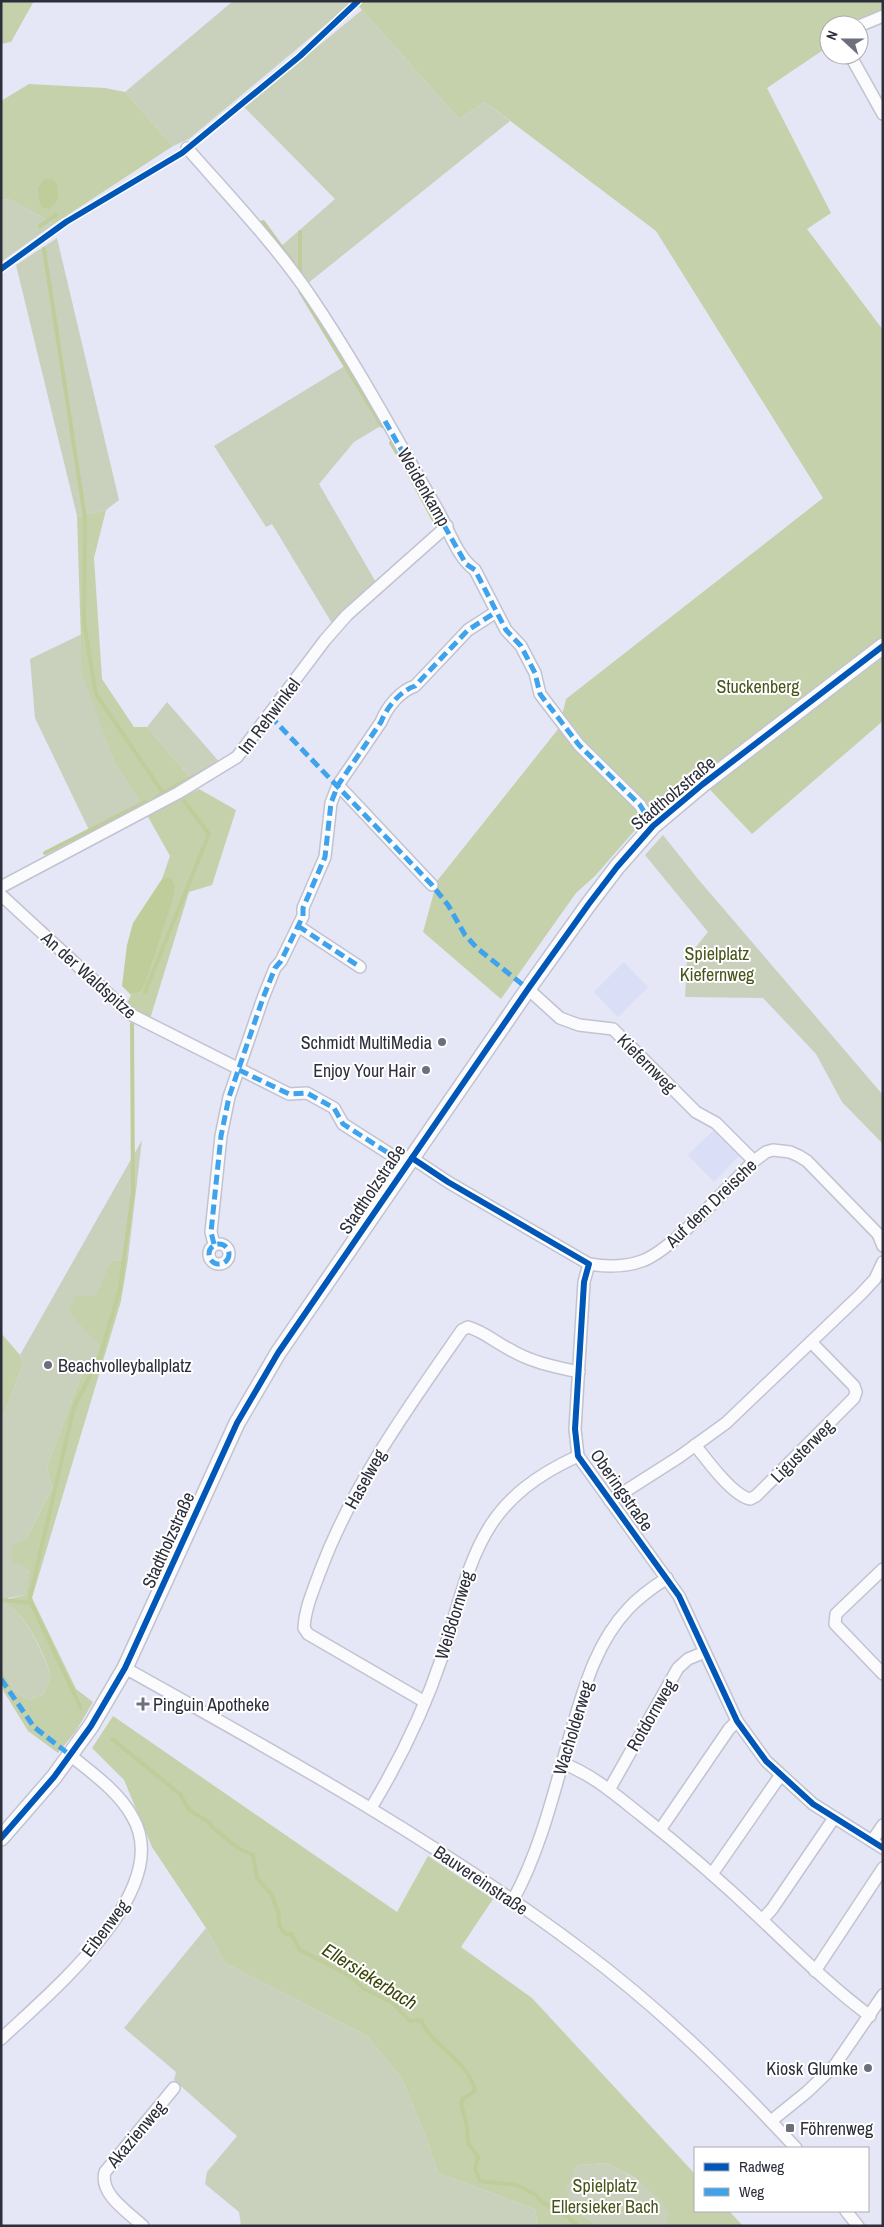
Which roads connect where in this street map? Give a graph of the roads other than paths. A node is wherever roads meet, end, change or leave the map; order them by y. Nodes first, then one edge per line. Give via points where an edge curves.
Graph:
1 (883, 16) edge
2 (869, 22) edge
3 (856, 65) edge
4 (883, 114) edge
5 (188, 148) dead end
6 (447, 526) junction
7 (496, 612) junction
8 (883, 646) edge
9 (338, 784) junction
10 (653, 826) junction
11 (432, 885) dead end
12 (1, 887) edge
13 (1, 895) edge
14 (298, 926) junction
15 (360, 966) dead end
16 (528, 989) junction
17 (239, 1070) junction
18 (754, 1161) junction
19 (410, 1162) junction
20 (214, 1244) dead end
21 (883, 1246) edge
22 (883, 1262) edge
23 (589, 1264) junction
24 (811, 1342) junction
25 (579, 1372) junction
26 (695, 1445) junction
27 (578, 1456) junction
28 (610, 1501) junction
29 (883, 1569) edge
30 (667, 1578) junction
31 (705, 1652) junction
32 (125, 1668) junction
33 (883, 1674) edge
34 (425, 1702) junction
35 (737, 1721) junction
36 (70, 1755) junction
37 (562, 1763) junction
38 (780, 1776) junction
39 (609, 1790) junction
40 (371, 1808) junction
41 (834, 1818) junction
42 (883, 1825) edge
43 (660, 1830) junction
44 (1, 1838) edge
45 (872, 1841) junction
46 (883, 1848) edge
47 (883, 1868) edge
48 (712, 1874) junction
49 (513, 1900) junction
50 (762, 1920) junction
51 (814, 1971) junction
52 (883, 1996) edge
53 (870, 2016) junction
54 (1, 2039) edge
55 (174, 2088) dead end
56 (771, 2121) junction
57 (795, 2147) edge
58 (847, 2212) edge
59 (143, 2226) edge
60 (858, 2226) edge

1 - 2 street
3 - 4 street
5 - 6 street, Weidenkamp via 310,296
6 - 7 street, Weidenkamp via 466,564 475,570
6 - 12 street, Im Rehwinkel via 347,615 231,762
7 - 9 street via 468,630 415,686 404,690 384,714 382,722
7 - 10 street, Weidenkamp via 506,630 521,646 535,673 540,694 578,745 640,806
8 - 10 street, Stadtholzstraße
9 - 11 street
9 - 14 street via 331,803 325,858
10 - 16 street, Stadtholzstraße via 617,867
13 - 17 street, An der Waldspitze via 130,1014
14 - 15 street
14 - 17 street via 272,976
16 - 18 street, Kiefernweg via 560,1018 579,1025 612,1029 696,1112 716,1123
16 - 19 street, Stadtholzstraße
17 - 19 street, An der Waldspitze via 289,1094 307,1093 334,1108 343,1124
17 - 20 street via 229,1097 221,1136 211,1232
18 - 21 street, Auf dem Dreische via 773,1150 790,1152 807,1161 878,1234
18 - 23 street, Auf dem Dreische via 655,1255 623,1265
19 - 23 street
19 - 32 street, Stadtholzstraße via 292,1333 252,1397
22 - 24 street via 875,1279
23 - 25 street, Oberingstraße via 584,1282
24 - 26 street via 740,1411
24 - 26 street, Ligusterweg via 854,1386 854,1398 756,1496 750,1498 739,1494
25 - 27 street, Oberingstraße via 575,1428
25 - 34 street, Haselweg via 531,1360 475,1328 462,1330 394,1428 364,1477 331,1543 313,1589 304,1628 308,1634
26 - 28 street
27 - 28 street, Oberingstraße
27 - 34 street, Weißdornweg via 519,1492 485,1533 466,1574 442,1658
28 - 30 street, Oberingstraße
29 - 33 street via 834,1619 835,1624
30 - 31 street, Oberingstraße via 687,1610
30 - 37 street, Wacholderweg via 628,1608 605,1641 584,1688
31 - 35 street, Oberingstraße
31 - 39 street, Rotdornweg via 688,1659 678,1668
32 - 36 street, Stadtholzstraße
32 - 40 street, Bauvereinstraße
34 - 40 street, Weißdornweg via 407,1744
35 - 38 street, Oberingstraße
35 - 43 street
36 - 44 street, Stadtholzstraße
36 - 54 street, Eibenweg via 104,1783 133,1816 141,1848 140,1868 135,1886 120,1914 103,1937
37 - 39 street via 576,1768
37 - 49 street, Wacholderweg via 525,1877
38 - 41 street, Oberingstraße
38 - 48 street
39 - 43 street
40 - 49 street, Bauvereinstraße
41 - 45 street, Oberingstraße
41 - 50 street
42 - 45 street
43 - 48 street
45 - 46 street, Oberingstraße
47 - 51 street
48 - 50 street
49 - 56 street, Bauvereinstraße via 583,1951 693,2042
50 - 51 street
51 - 53 street
52 - 53 street
53 - 56 street via 834,2065
55 - 59 street, Akazienweg via 104,2172 108,2193
56 - 57 street, Bauvereinstraße
58 - 60 street

